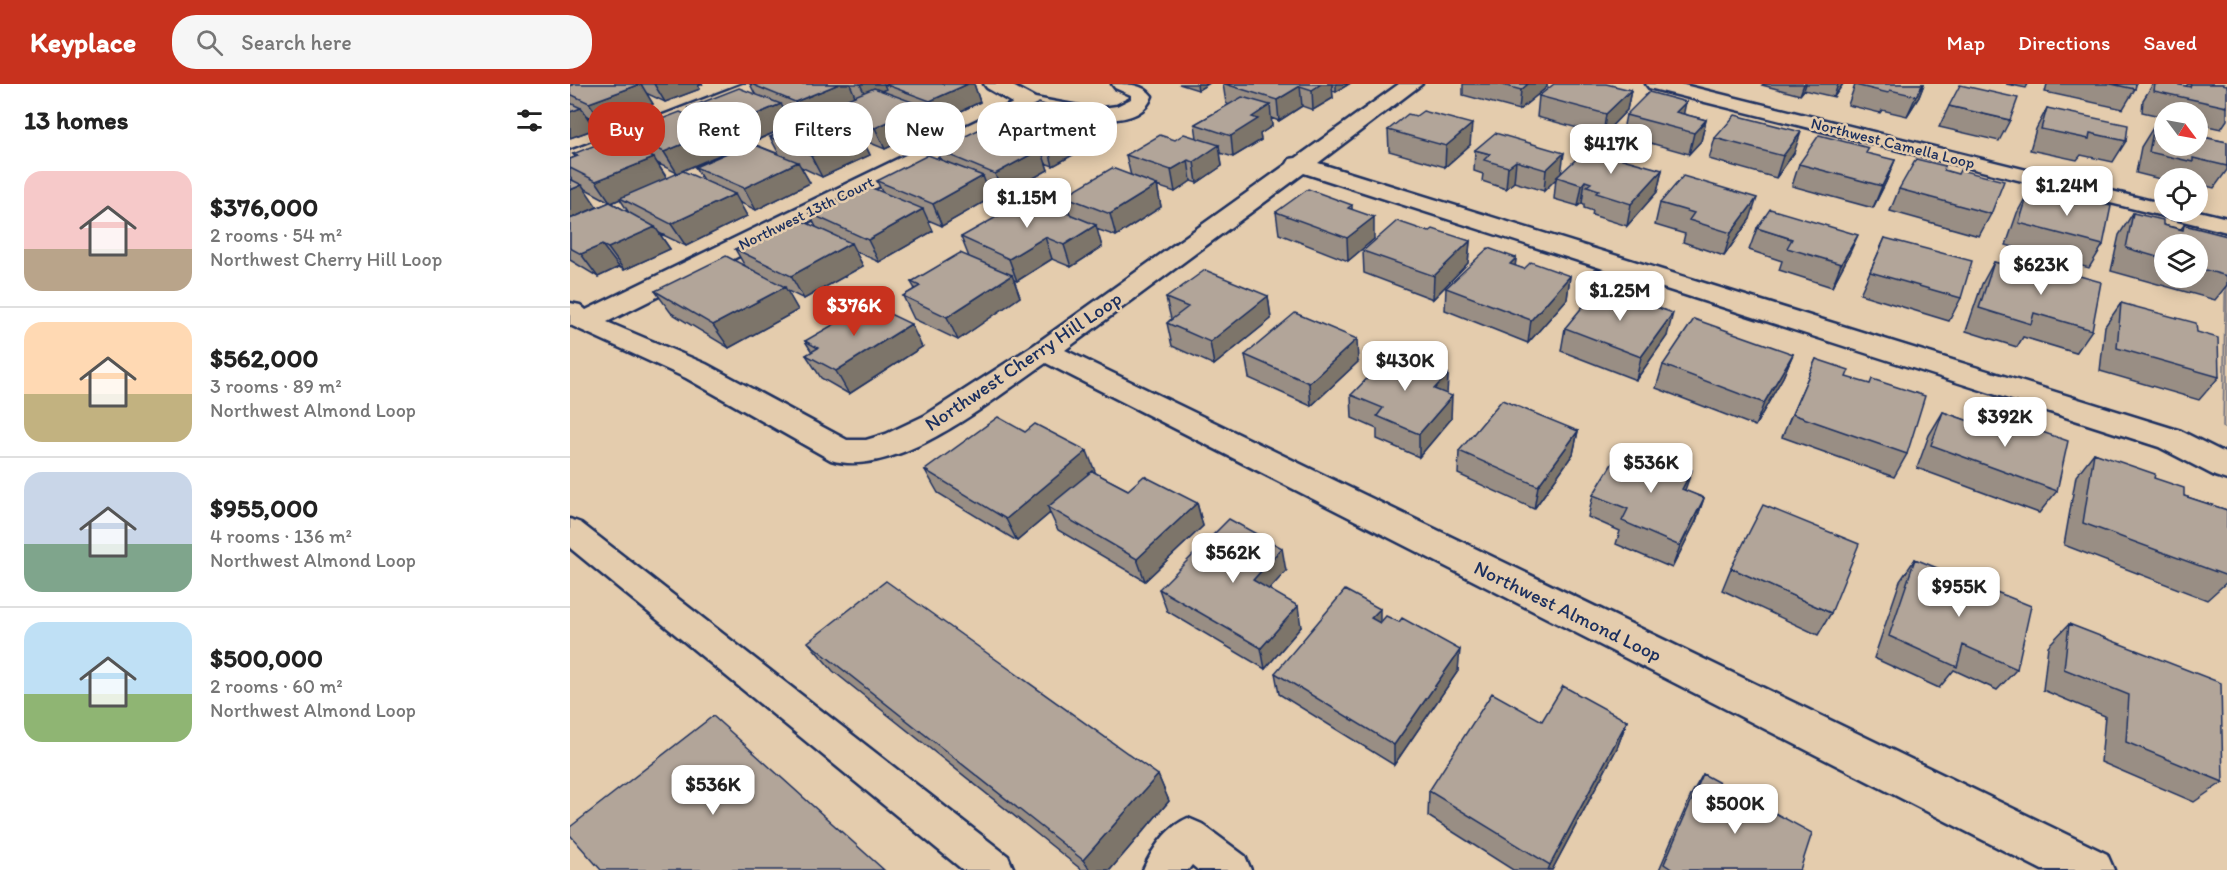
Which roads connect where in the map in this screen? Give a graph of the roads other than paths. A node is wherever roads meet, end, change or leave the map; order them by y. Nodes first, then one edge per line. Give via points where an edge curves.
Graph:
1 (760, 84) edge
2 (994, 84) edge
3 (1122, 84) edge
4 (1412, 84) edge
5 (1656, 84) edge
6 (1026, 102) edge
7 (1117, 112) edge
8 (977, 129) edge
9 (570, 159) edge
10 (1298, 164) junction
11 (2154, 208) edge
12 (2208, 221) edge
13 (2227, 225) edge
14 (577, 317) edge
15 (1044, 351) junction
16 (2227, 468) edge
17 (570, 531) edge
18 (994, 870) edge
19 (1163, 870) edge
20 (1231, 870) edge
21 (2091, 870) edge

1 - 9 street
2 - 6 street
3 - 7 street via 1142,96 1140,102
4 - 10 street, Northwest Cherry Hill Loop
5 - 11 street, Northwest Camella Loop
8 - 14 street, Northwest 13th Court
10 - 15 street, Northwest Cherry Hill Loop
10 - 16 street via 2170,439
12 - 13 street, Northwest Camella Loop
14 - 15 street, Northwest Cherry Hill Loop via 696,371 842,452 866,451 906,439
15 - 21 street, Northwest Almond Loop
17 - 18 lane
19 - 20 lane via 1188,838

